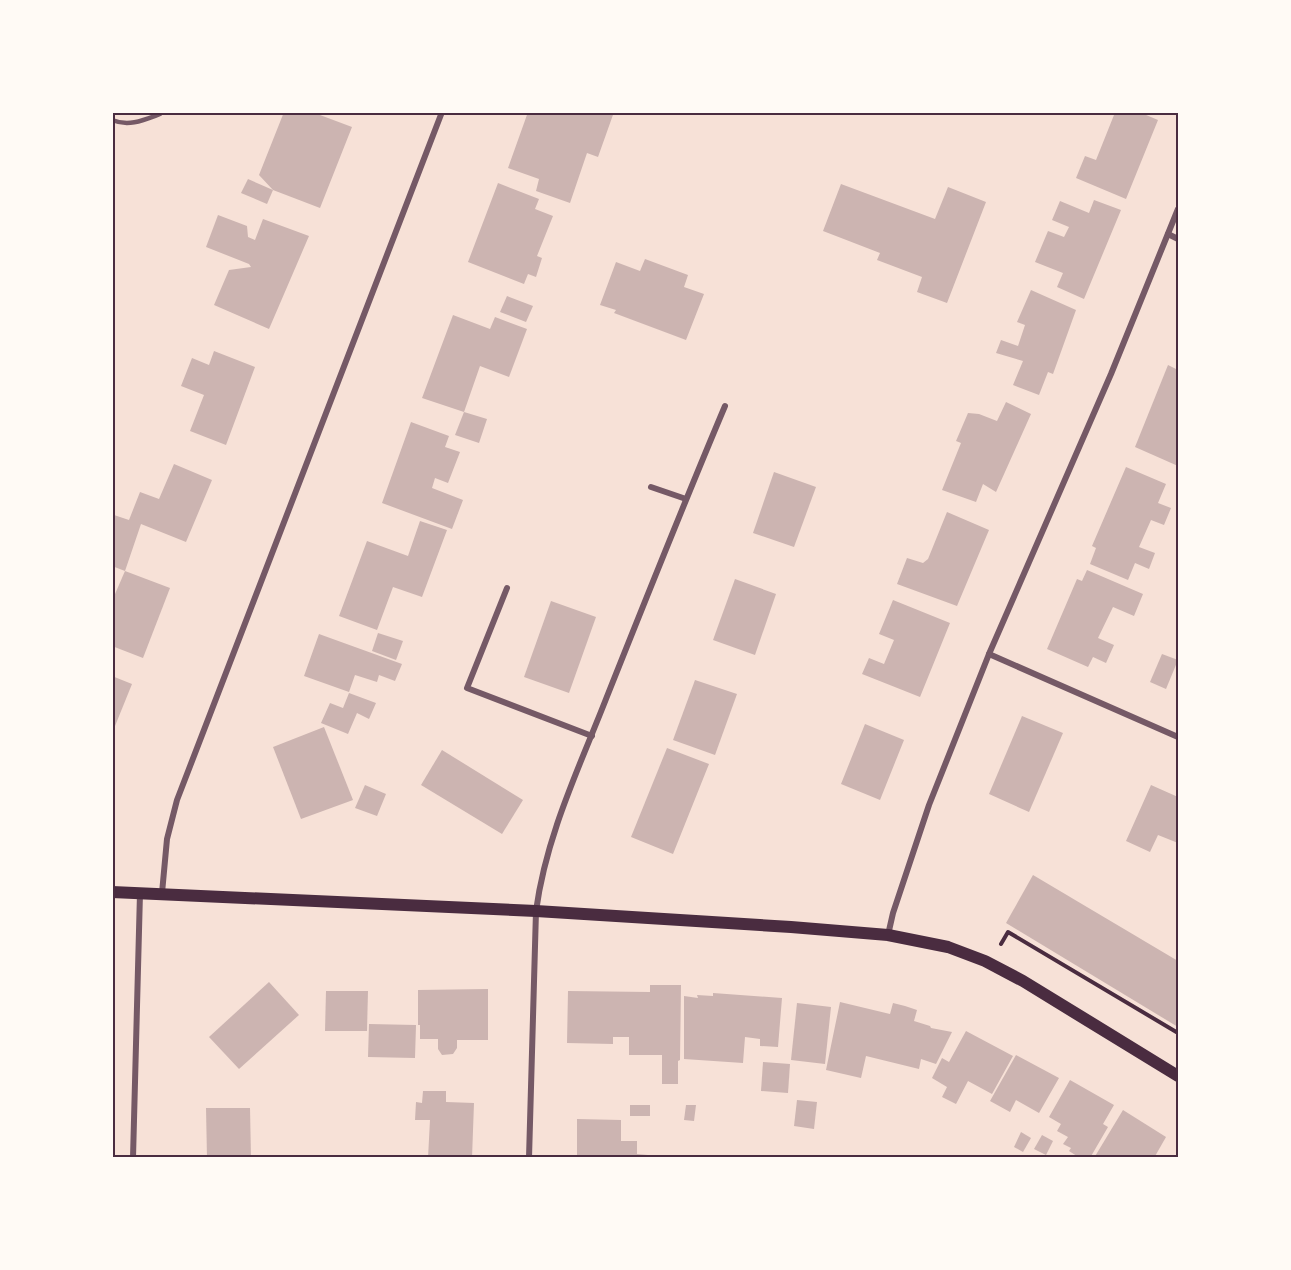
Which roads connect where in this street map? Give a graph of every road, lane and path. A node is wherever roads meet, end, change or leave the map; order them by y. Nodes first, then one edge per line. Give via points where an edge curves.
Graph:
1 (161, 112) edge
2 (442, 112) edge
3 (112, 120) edge
4 (1179, 209) edge
5 (1168, 234) junction
6 (1179, 239) edge
7 (724, 406) dead end
8 (651, 487) dead end
9 (686, 499) junction
10 (507, 588) dead end
11 (989, 654) junction
12 (592, 736) junction
13 (1179, 737) edge
14 (112, 892) edge
15 (140, 893) junction
16 (162, 894) junction
17 (536, 911) junction
18 (888, 935) junction
19 (999, 947) dead end
20 (1179, 1033) edge
21 (1179, 1076) edge
22 (133, 1158) edge
23 (529, 1158) edge

1 - 3 lane via 133,123
2 - 16 street via 177,800 167,839
4 - 5 street
5 - 6 street
5 - 11 street
7 - 9 street
8 - 9 street
9 - 12 street
10 - 12 street via 467,688
11 - 13 street
11 - 18 street via 929,805
12 - 17 street via 555,828
14 - 15 main road
15 - 16 main road
15 - 22 street
16 - 17 main road
17 - 18 main road
17 - 23 street
18 - 21 main road via 948,947 984,961
19 - 20 path via 1008,932

